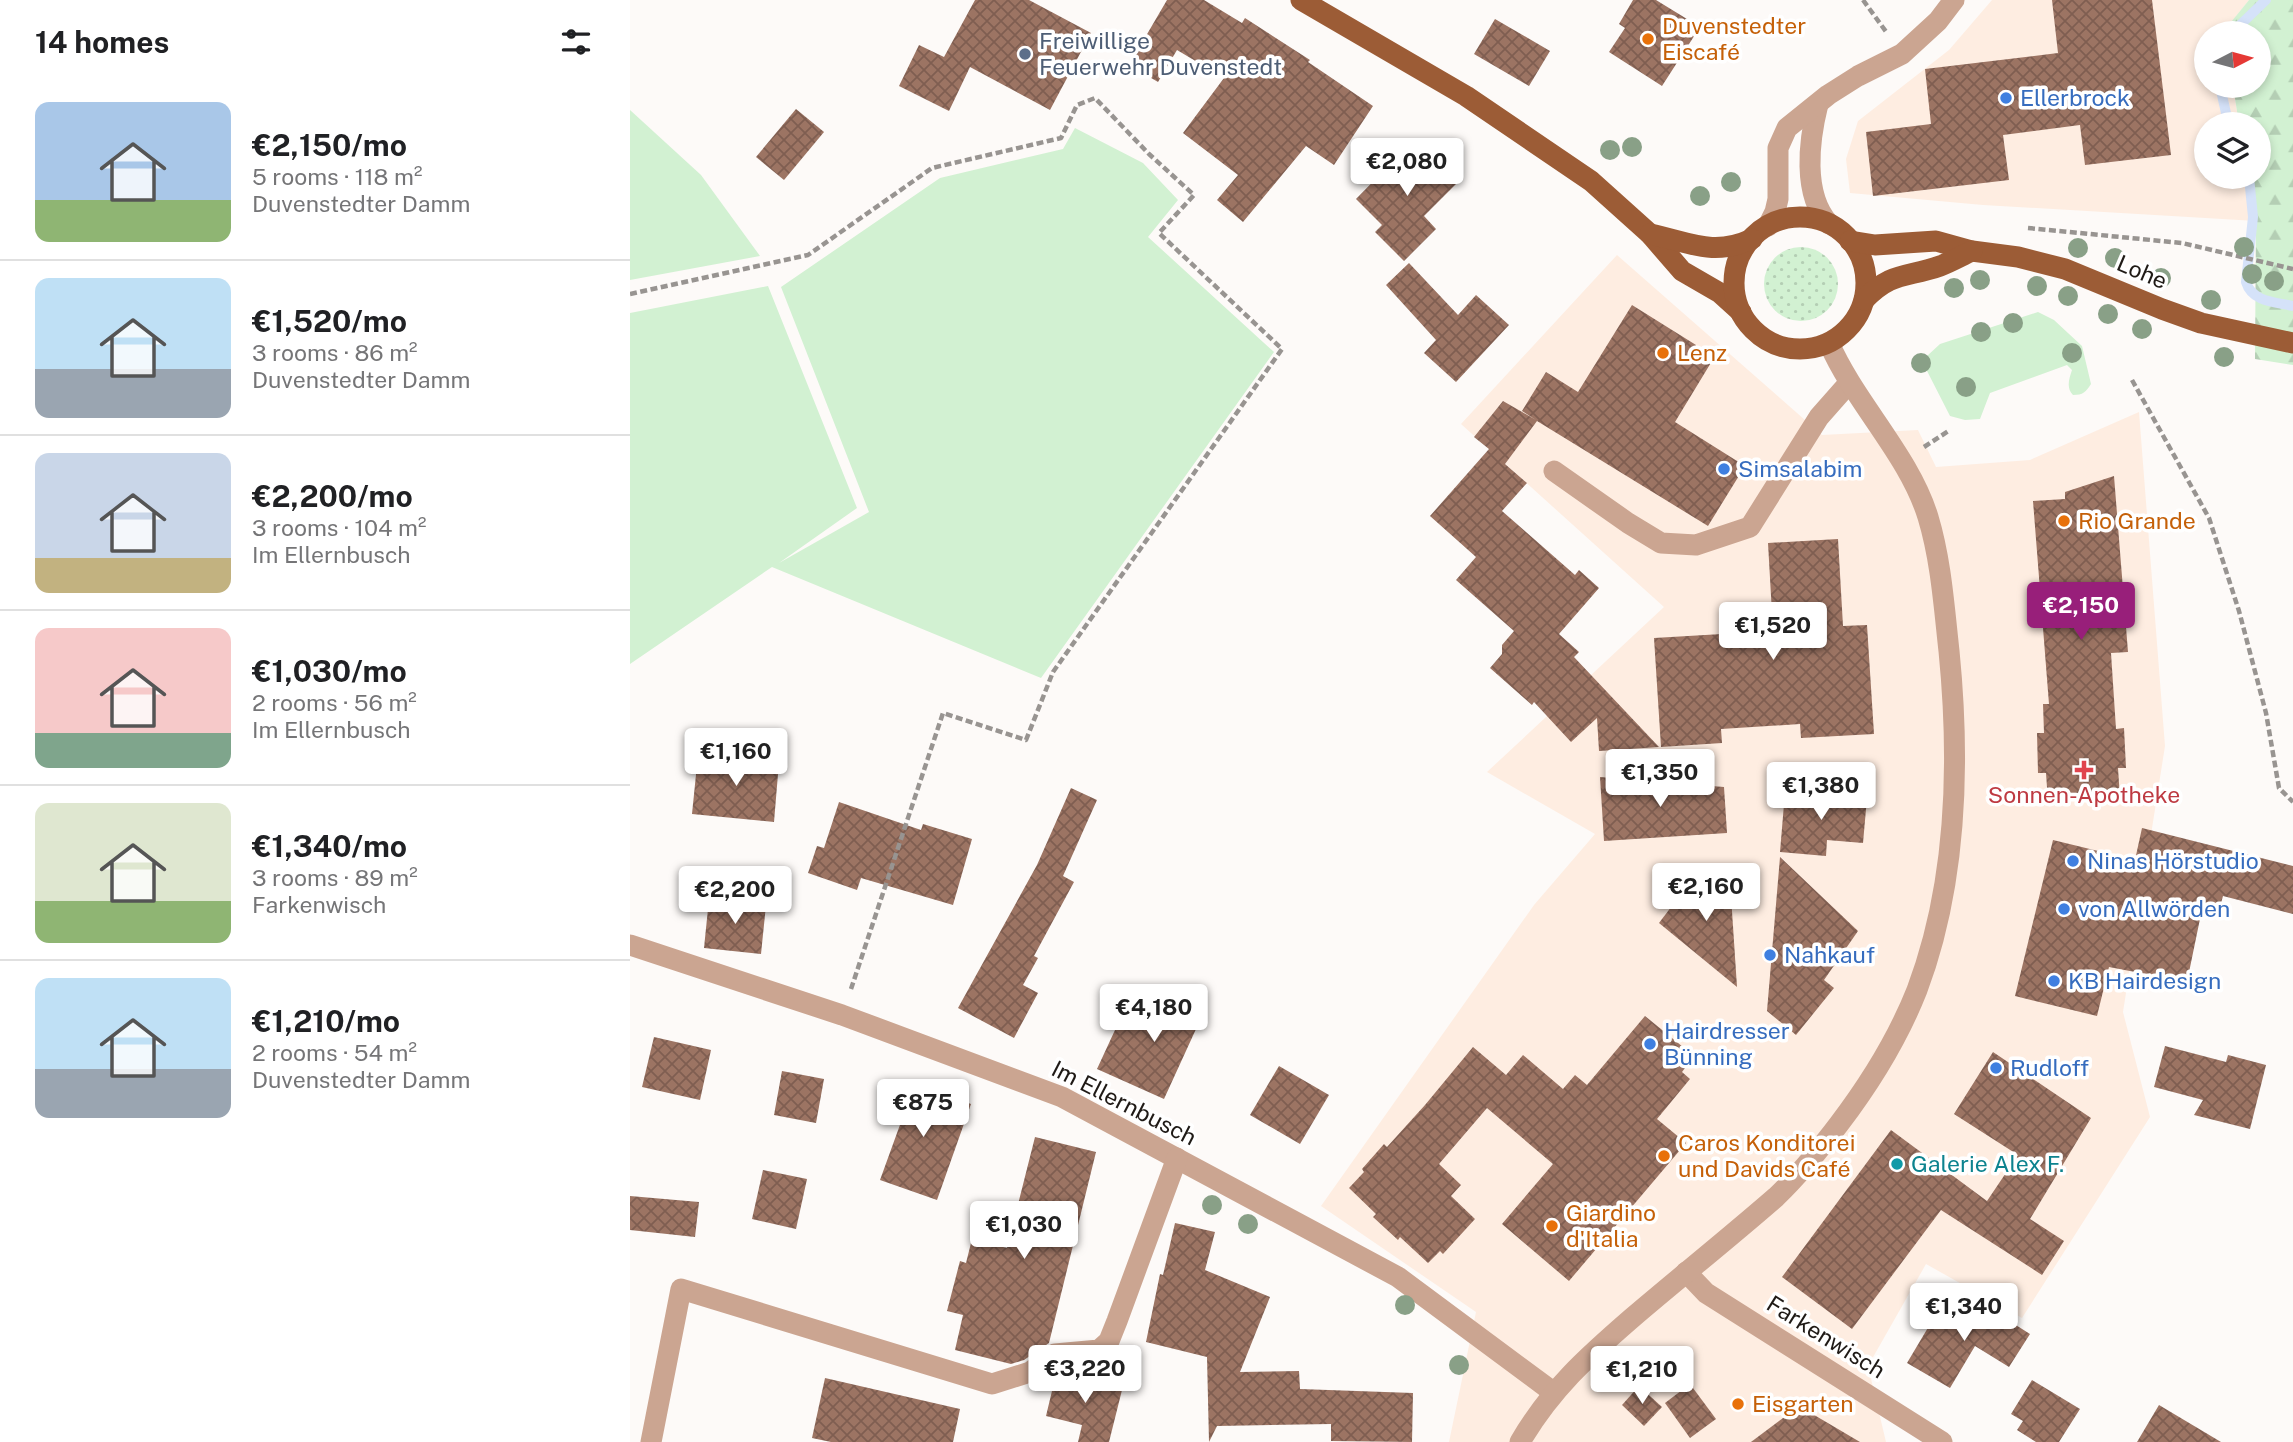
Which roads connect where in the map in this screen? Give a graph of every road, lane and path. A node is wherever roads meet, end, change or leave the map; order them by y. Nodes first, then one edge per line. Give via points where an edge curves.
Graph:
1 (1301, 0) edge
2 (1863, 0) edge
3 (1954, 0) edge
4 (1902, 54) junction
5 (1818, 104) junction
6 (1829, 224) junction
7 (2025, 228) dead end
8 (1760, 233) junction
9 (1650, 234) junction
10 (1850, 241) junction
11 (1972, 251) junction
12 (2293, 269) edge
13 (630, 294) edge
14 (1864, 300) junction
15 (1741, 312) junction
16 (1829, 343) junction
17 (2293, 343) edge
18 (2132, 380) dead end
19 (1849, 383) junction
20 (1553, 471) dead end
21 (2293, 802) edge
22 (630, 945) edge
23 (842, 1016) junction
24 (1177, 1158) junction
25 (1686, 1272) junction
26 (1553, 1392) junction
27 (1930, 1439) edge
28 (651, 1442) edge
29 (1521, 1442) edge

1 - 9 main road via 1466,96 1591,181
2 - 4 path
3 - 4 street
4 - 5 street via 1858,76
5 - 6 street via 1811,141 1812,176 1818,208
5 - 8 street via 1794,121 1781,138 1778,199
6 - 8 main road via 1794,218
6 - 10 main road
7 - 12 path via 2182,243
8 - 9 main road via 1731,248 1717,249
8 - 15 main road via 1744,250 1736,269
9 - 15 main road via 1682,271 1720,293
10 - 11 main road, Lohe via 1875,245 1936,241
10 - 14 main road via 1864,265
11 - 14 main road via 1938,267 1894,277
11 - 17 main road, Lohe via 2065,270 2201,323
13 - 23 path via 807,254 932,168 1061,138 1077,105 1095,98 1194,195 1159,233 1282,349 1053,672 1026,740 943,713
14 - 16 main road via 1851,325
15 - 16 main road via 1754,330 1779,346 1808,349
16 - 19 street
18 - 21 path via 2209,518 2266,713 2279,788
19 - 20 street via 1819,417 1750,527 1696,545 1661,543
19 - 25 street via 1916,489 1928,516 1939,569 1954,736 1951,829 1940,902 1917,988 1866,1090 1778,1195
22 - 23 street, Im Ellernbusch
23 - 24 street, Im Ellernbusch via 1062,1097
24 - 26 street, Im Ellernbusch via 1398,1277
24 - 28 street via 1109,1341 1099,1350 1055,1354 1030,1372 992,1384 681,1289
25 - 26 street
25 - 27 street, Farkenwisch via 1706,1293
26 - 29 street

